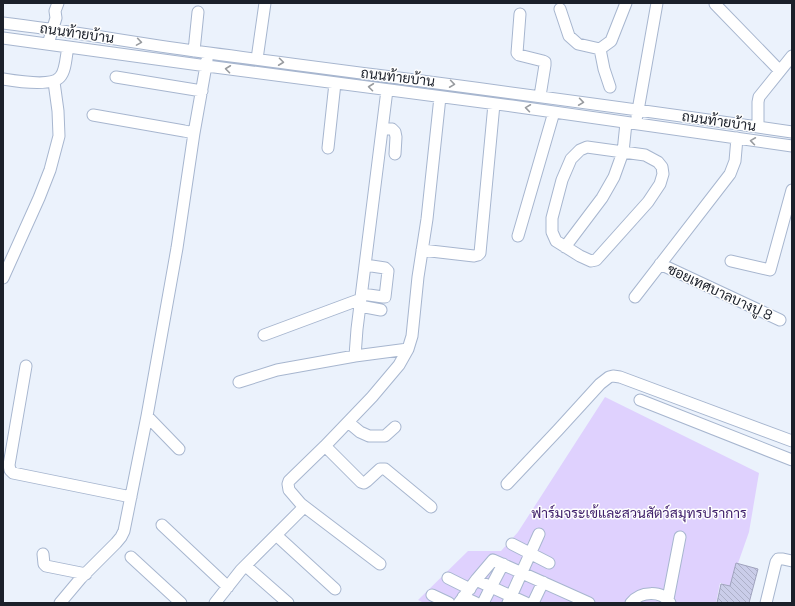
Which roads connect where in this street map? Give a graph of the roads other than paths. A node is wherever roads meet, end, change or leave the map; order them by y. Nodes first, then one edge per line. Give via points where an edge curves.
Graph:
1 (58, 3) edge
2 (64, 3) edge
3 (265, 3) edge
4 (626, 3) edge
5 (657, 3) edge
6 (715, 4) edge
7 (560, 9) dead end
8 (198, 12) dead end
9 (520, 14) dead end
10 (56, 18) junction
11 (3, 24) edge
12 (52, 29) junction
13 (3, 38) edge
14 (48, 44) junction
15 (68, 47) junction
16 (600, 49) junction
17 (194, 51) junction
18 (208, 53) junction
19 (792, 56) edge
20 (258, 59) junction
21 (207, 66) junction
22 (780, 72) junction
23 (116, 77) dead end
24 (3, 79) edge
25 (54, 82) junction
26 (336, 83) junction
27 (610, 87) dead end
28 (387, 90) junction
29 (202, 91) junction
30 (540, 96) junction
31 (440, 97) junction
32 (494, 104) junction
33 (637, 110) junction
34 (554, 112) junction
35 (93, 115) dead end
36 (631, 123) junction
37 (758, 127) junction
38 (383, 128) junction
39 (792, 132) edge
40 (194, 133) junction
41 (737, 138) junction
42 (792, 146) edge
43 (328, 148) dead end
44 (623, 152) junction
45 (394, 154) dead end
46 (792, 190) edge
47 (518, 236) dead end
48 (565, 247) junction
49 (422, 250) junction
50 (731, 261) dead end
51 (660, 264) junction
52 (366, 265) junction
53 (3, 278) edge
54 (635, 297) dead end
55 (361, 300) junction
56 (381, 310) dead end
57 (780, 320) dead end
58 (264, 335) dead end
59 (408, 349) junction
60 (355, 356) junction
61 (26, 366) dead end
62 (239, 382) dead end
63 (640, 400) dead end
64 (147, 416) junction
65 (348, 422) junction
66 (394, 427) dead end
67 (792, 441) edge
68 (325, 446) junction
69 (179, 449) dead end
70 (792, 460) edge
71 (507, 484) dead end
72 (131, 497) junction
73 (304, 507) junction
74 (431, 507) dead end
75 (162, 526) dead end
76 (539, 534) dead end
77 (276, 535) junction
78 (680, 537) dead end
79 (512, 544) dead end
80 (43, 554) dead end
81 (530, 554) junction
82 (131, 557) dead end
83 (792, 561) edge
84 (549, 563) dead end
85 (380, 564) dead end
86 (503, 564) junction
87 (246, 566) junction
88 (521, 573) junction
89 (86, 574) junction
90 (448, 578) dead end
91 (543, 582) junction
92 (228, 587) junction
93 (491, 587) junction
94 (336, 589) dead end
95 (467, 592) edge
96 (432, 595) dead end
97 (509, 600) edge
98 (669, 601) edge
99 (219, 602) edge
100 (60, 603) edge
101 (181, 603) edge
102 (288, 603) edge
103 (449, 603) edge
104 (476, 603) edge
105 (484, 603) edge
106 (526, 603) edge
107 (533, 603) edge
108 (589, 603) edge
109 (631, 603) edge
110 (766, 603) edge

1 - 10 street
2 - 10 street
3 - 20 street
4 - 16 street via 612,41
5 - 33 street
6 - 22 street
7 - 16 street via 569,36 578,44
8 - 17 street
9 - 30 street via 517,53 545,62
10 - 12 street
11 - 12 street, ถนนท้ายบ้าน
12 - 14 street
12 -> 17 street, ถนนท้ายบ้าน
13 - 14 street, ถนนท้ายบ้าน
14 - 15 street, ถนนท้ายบ้าน
15 - 21 street, ถนนท้ายบ้าน
15 - 25 street via 61,77
16 - 27 street
17 - 18 street, ถนนท้ายบ้าน
18 - 20 street, ถนนท้ายบ้าน
18 - 21 street
19 - 22 street
20 -> 30 street, ถนนท้ายบ้าน
26 -> 21 street, ถนนท้ายบ้าน
21 - 29 street
22 - 37 street via 759,97
23 - 29 street
24 - 25 street via 34,83
25 - 53 street via 59,136 39,198
28 -> 26 street, ถนนท้ายบ้าน
26 - 43 street
28 - 31 street, ถนนท้ายบ้าน
28 - 38 street
29 - 40 street
30 -> 33 street, ถนนท้ายบ้าน
31 - 32 street, ถนนท้ายบ้าน
31 - 49 street
34 -> 32 street, ถนนท้ายบ้าน
32 - 49 street via 480,253 474,256
33 - 36 street
33 - 37 street, ถนนท้ายบ้าน
34 - 36 street, ถนนท้ายบ้าน
34 - 47 street
35 - 40 street
36 - 41 street, ถนนท้ายบ้าน
36 - 44 street
37 - 39 street, ถนนท้ายบ้าน
38 - 45 street via 396,132
38 - 52 street
40 - 64 street via 177,248
42 -> 41 street, ถนนท้ายบ้าน
41 - 51 street, ซอยเทศบาลบางปู 8 via 735,161 730,174
44 - 48 street via 614,177 602,198
44 - 48 street via 587,147 571,159 562,180 552,218 552,232 556,241
44 - 48 street via 645,155 658,162 663,174 660,184 638,214 596,260 590,261
46 - 50 street via 770,270
49 - 59 street via 412,336
51 - 54 street, ซอยเทศบาลบางปู 8
51 - 57 street, ซอยเทศบาลบางปู 8
52 - 55 street
52 - 55 street via 387,269 386,297
55 - 56 street
55 - 58 street
55 - 60 street
59 - 60 street
59 - 65 street via 399,365
60 - 62 street via 277,370
61 - 72 street via 10,470 13,473
63 - 70 street
64 - 69 street
64 - 72 street
65 - 66 street via 360,432 373,436 385,436
65 - 68 street
67 - 71 street via 613,376 600,384
68 - 73 street via 289,481 289,490
68 - 74 street via 361,482 367,481 380,469 385,469
72 - 89 street via 121,537
73 - 77 street
73 - 85 street
75 - 92 street
76 - 81 street
77 - 87 street
77 - 94 street
78 - 98 street
79 - 81 street
80 - 89 street via 46,566
81 - 84 street
81 - 88 street
82 - 101 street
83 - 110 street via 778,559 776,562
86 - 88 street
86 - 93 street
86 - 95 street via 494,560
87 - 92 street
87 - 102 street
88 - 91 street
88 - 97 street
89 - 100 street
90 - 95 street
91 - 107 street
91 - 108 street
92 - 99 street
93 - 95 street
93 - 97 street
93 - 105 street
95 - 104 street
96 - 103 street
97 - 106 street
98 - 109 street via 658,594 650,593 634,599

